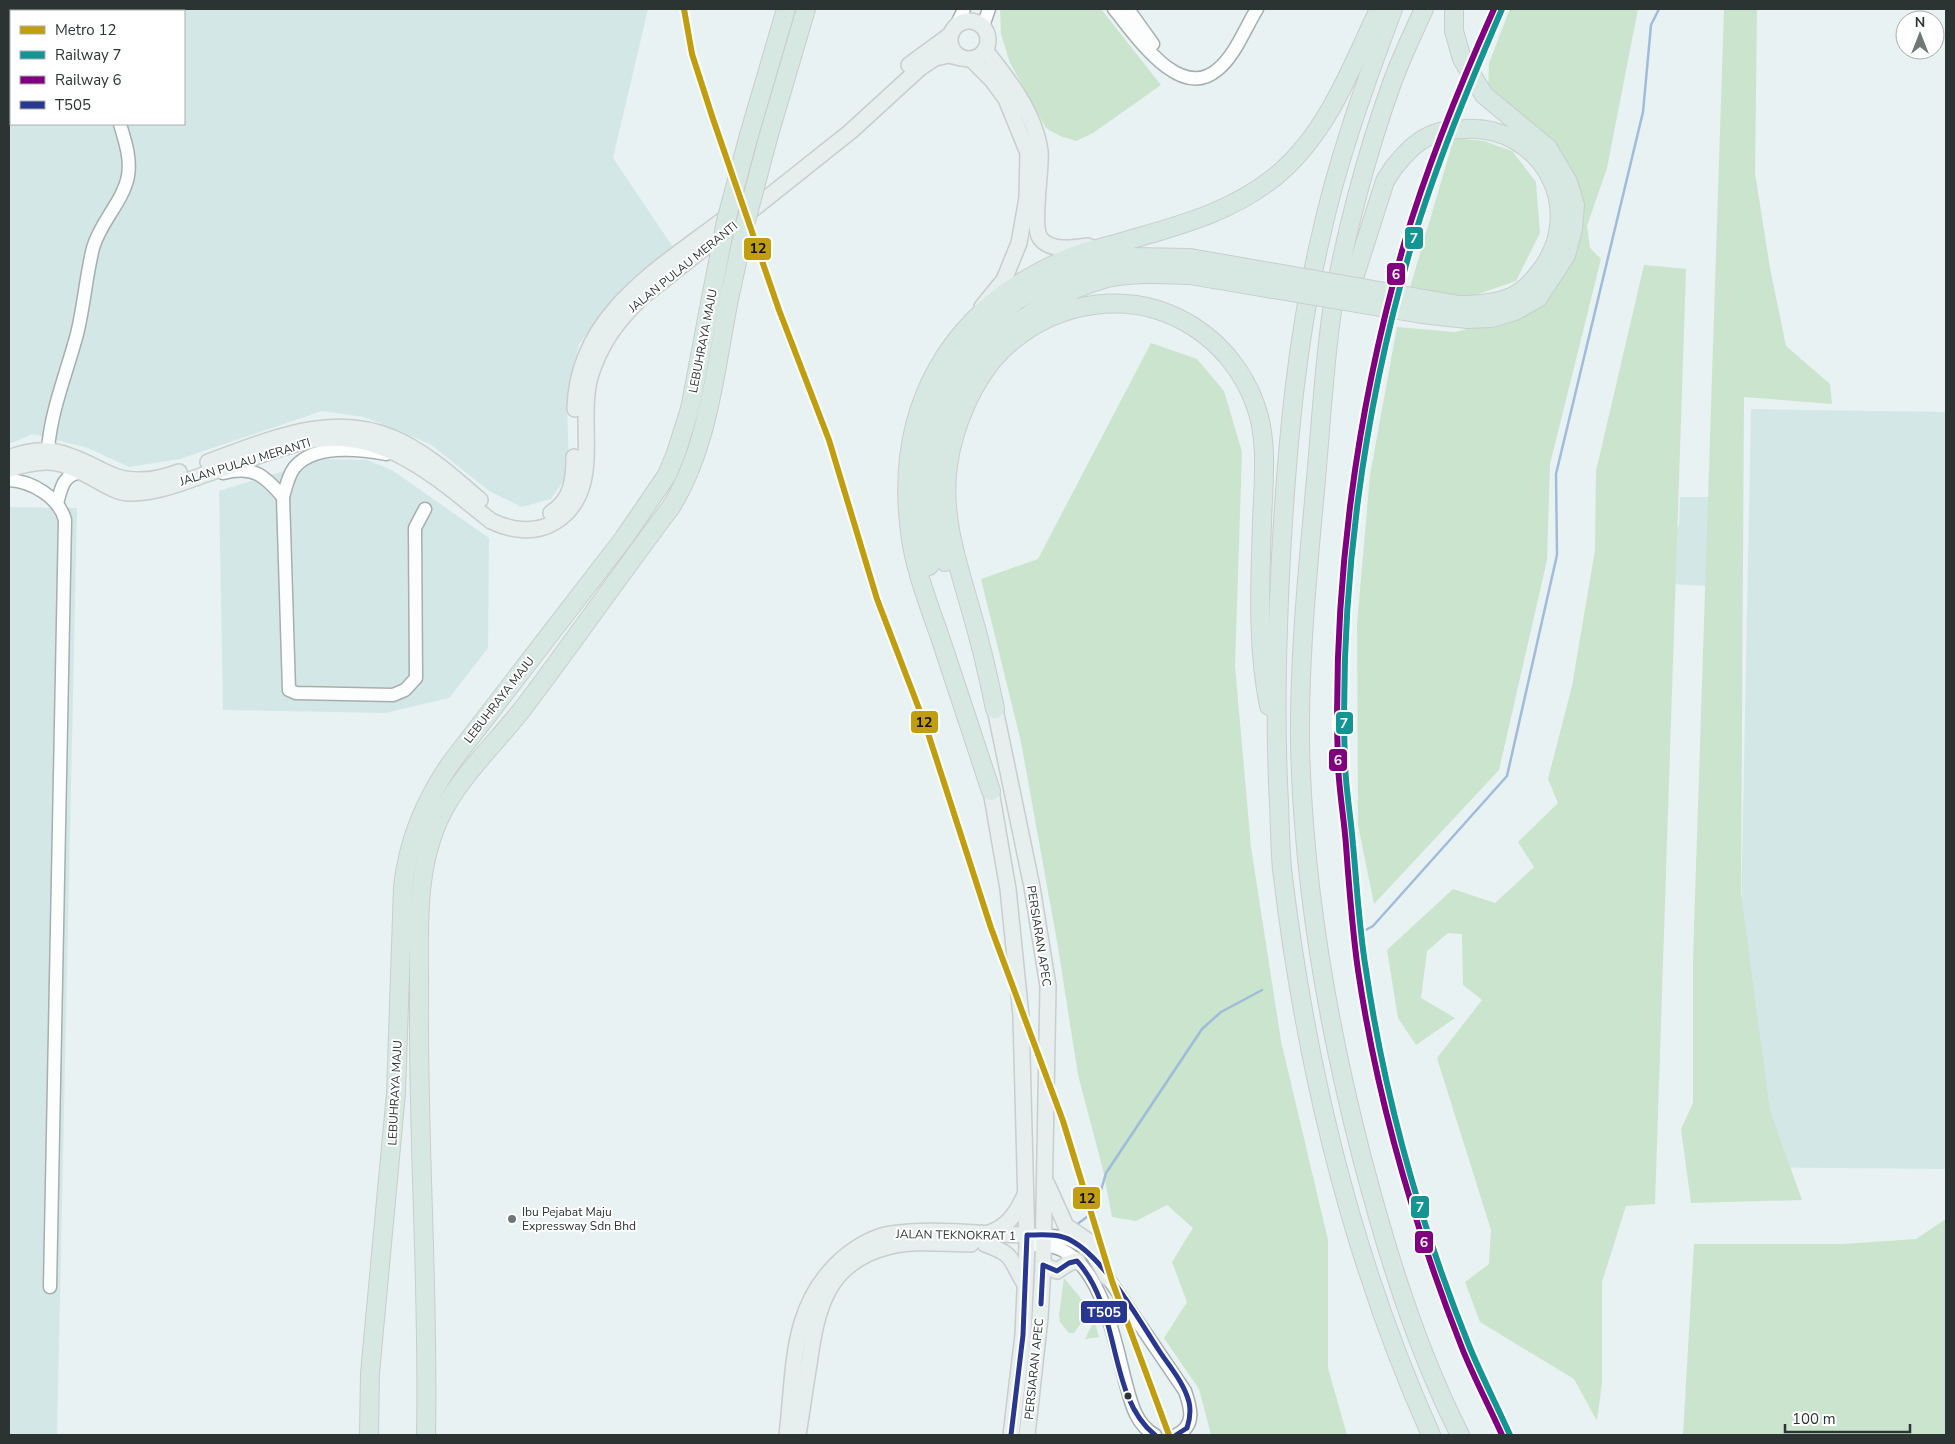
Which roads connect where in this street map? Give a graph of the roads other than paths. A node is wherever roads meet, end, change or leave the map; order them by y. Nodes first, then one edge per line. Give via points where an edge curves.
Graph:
1 (786, 9) edge
2 (806, 9) edge
3 (964, 9) edge
4 (989, 9) edge
5 (1114, 9) edge
6 (1128, 9) edge
7 (1257, 9) edge
8 (1379, 9) edge
9 (1393, 9) edge
10 (1424, 9) edge
11 (1454, 9) edge
12 (983, 26) junction
13 (954, 30) junction
14 (985, 50) junction
15 (966, 58) junction
16 (1167, 67) junction
17 (120, 125) edge
18 (1129, 240) junction
19 (1190, 267) junction
20 (960, 333) junction
21 (48, 449) junction
22 (9, 458) edge
23 (407, 458) junction
24 (9, 469) edge
25 (82, 472) junction
26 (1317, 474) junction
27 (9, 480) edge
28 (186, 480) junction
29 (283, 497) junction
30 (57, 504) junction
31 (425, 509) dead end
32 (995, 709) junction
33 (1276, 736) junction
34 (990, 790) junction
35 (1045, 1181) junction
36 (1027, 1193) junction
37 (984, 1240) junction
38 (1027, 1240) junction
39 (1044, 1240) junction
40 (1077, 1261) junction
41 (1043, 1265) junction
42 (1107, 1277) junction
43 (1024, 1283) junction
44 (50, 1287) dead end
45 (369, 1435) edge
46 (426, 1435) edge
47 (787, 1435) edge
48 (798, 1435) edge
49 (1011, 1435) edge
50 (1027, 1435) edge
51 (1155, 1435) edge
52 (1176, 1435) edge
53 (1431, 1435) edge
54 (1460, 1435) edge

1 - 45 highway, LEBUHRAYA MAJU, bridge via 726,221 690,409 667,476 624,538 450,764 417,823 403,888 396,1093 370,1372
2 - 46 highway, LEBUHRAYA MAJU, bridge via 745,225 706,415 684,486 522,709 455,793 444,810 427,857 421,888 419,1043
3 - 13 street
4 - 12 street
5 - 16 street via 1159,62
6 - 16 street
7 - 16 street via 1231,54 1218,70 1203,80 1188,78
8 - 18 highway via 1334,104 1312,141 1277,175 1233,205
9 - 33 highway via 1366,80 1343,155 1320,238 1298,349 1280,566
10 - 26 highway via 1392,83 1346,242 1332,311
11 - 19 highway, bridge via 1454,31 1462,59 1484,95 1548,148 1568,182 1575,205 1566,255 1538,298 1515,311 1491,318 1467,319 1422,314
12 - 13 main road via 970,20
12 - 14 main road via 988,38
13 - 15 main road via 952,48
13 - 21 main road, JALAN PULAU MERANTI via 914,60 844,124 634,289 612,310 588,349 580,372 576,395 574,477 569,494 560,507 542,518 509,518 496,512 422,454 392,437 342,427 306,429 153,479 126,480 112,476 76,457
14 - 15 main road via 981,55
14 - 18 main road via 1016,93 1036,136 1040,151 1037,222 1041,240 1059,248
15 - 20 main road via 992,80 1010,106 1026,146 1028,174 1024,222 1013,262 1004,280
15 - 23 main road, JALAN PULAU MERANTI via 949,55 935,58 920,68 850,132 621,317 605,340 590,377 586,396 585,480 577,501 566,515 544,528 505,528
17 - 21 street via 127,148 126,184 93,249 83,307
18 - 20 highway via 1065,259 1010,288
19 - 26 highway, bridge via 1459,306 1488,304 1512,296 1532,283 1552,255 1558,238 1560,204 1555,185 1538,157 1528,147 1500,132 1480,128 1445,130 1416,144 1394,166 1382,190 1344,314
19 - 32 highway via 1108,278 1074,288 1029,314 994,342 974,365 955,398 935,464 934,505 938,536 950,580 983,683
19 - 34 highway via 1134,256 1070,273 1017,300 986,327 960,358 940,392 920,465 922,529
20 - 34 highway via 931,380 915,421 906,466 906,488 914,556
21 - 22 main road, JALAN PULAU MERANTI
23 - 28 main road, JALAN PULAU MERANTI via 388,448 355,439 309,441
23 - 29 street via 355,451 314,454 293,469
24 - 25 main road, JALAN PULAU MERANTI via 36,461 51,461
25 - 28 main road, JALAN PULAU MERANTI via 130,494 157,490
25 - 30 street via 66,478
26 - 54 highway via 1307,578 1300,744 1322,976 1345,1092 1374,1205 1408,1315
27 - 30 street via 44,492
28 - 29 street via 232,471 250,471 260,474
29 - 31 street via 287,684 289,690 296,694 394,695 405,690 416,678 415,528
30 - 44 street via 65,520
32 - 33 highway via 952,548 946,506 948,466 961,418 985,371 1002,350 1036,324 1074,308 1104,302 1149,306 1178,317 1212,339 1238,370 1256,405 1264,472 1260,564 1262,672
32 - 35 main road, PERSIARAN APEC via 1032,887 1048,986
33 - 53 highway via 1282,866 1321,1099 1349,1214 1384,1324
34 - 36 main road, PERSIARAN APEC via 1008,889 1020,987
35 - 39 main road, PERSIARAN APEC
35 - 42 main road via 1066,1226 1088,1241
36 - 37 main road via 1004,1225
36 - 38 main road, PERSIARAN APEC
37 - 38 main road, JALAN TEKNOKRAT 1
37 - 43 main road via 1013,1260
37 - 47 main road, JALAN TEKNOKRAT 1 via 913,1232 888,1234 860,1246 829,1271 816,1287 803,1315
37 - 48 main road, JALAN TEKNOKRAT 1 via 890,1246 866,1255 837,1277 819,1308 814,1327
38 - 39 street
38 - 43 main road, PERSIARAN APEC
39 - 40 street
39 - 41 main road, PERSIARAN APEC
39 - 42 street via 1063,1236 1085,1248
40 - 41 main road via 1057,1271
40 - 51 street via 1088,1272 1103,1304 1134,1409 1147,1431
41 - 50 main road, PERSIARAN APEC
42 - 52 street via 1185,1391 1191,1407 1190,1420 1187,1428
43 - 49 main road, PERSIARAN APEC via 1023,1335

